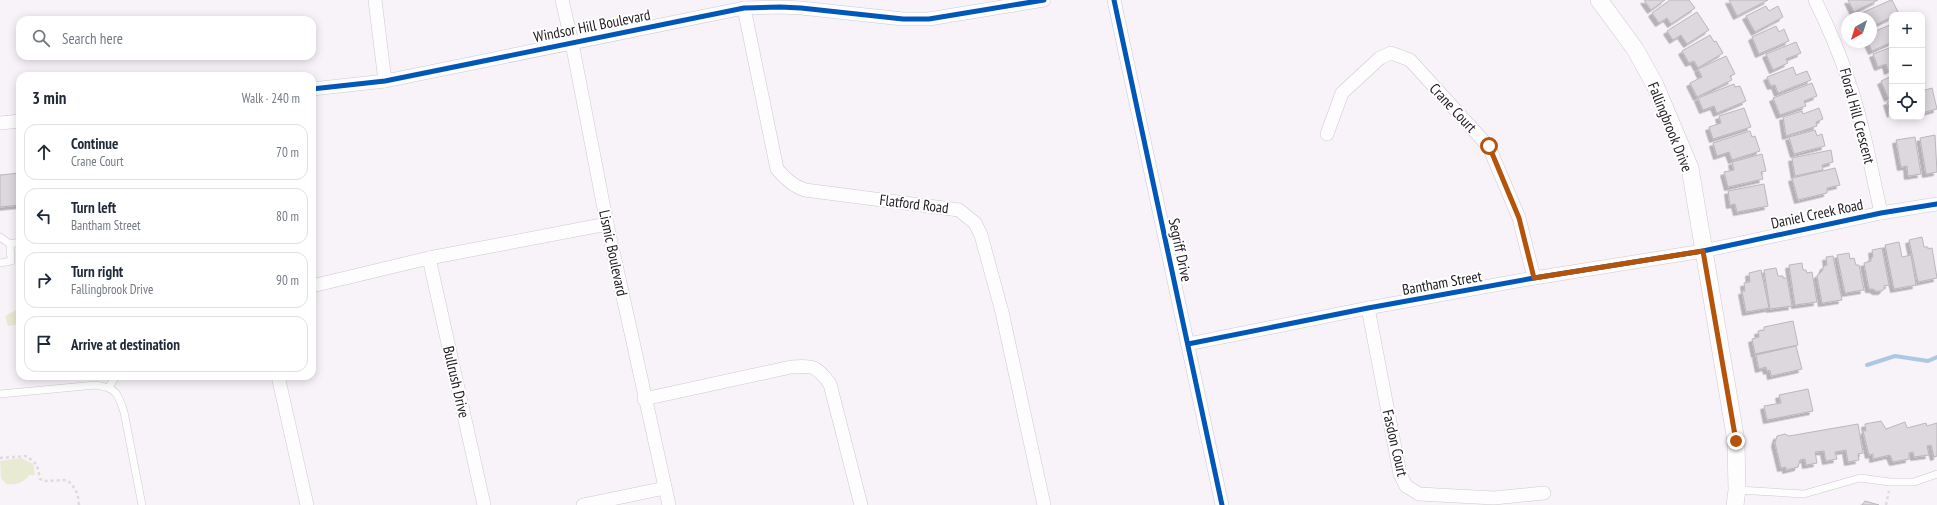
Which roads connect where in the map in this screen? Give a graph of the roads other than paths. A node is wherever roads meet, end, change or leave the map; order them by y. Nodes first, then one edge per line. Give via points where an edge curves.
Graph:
1 (375, 0) edge
2 (562, 0) edge
3 (1044, 0) edge
4 (1114, 0) edge
5 (1599, 0) edge
6 (1815, 0) edge
7 (744, 8) junction
8 (572, 42) junction
9 (385, 81) junction
10 (316, 89) edge
11 (16, 121) edge
12 (0, 123) edge
13 (1327, 134) dead end
14 (1937, 204) edge
15 (1881, 213) junction
16 (607, 224) junction
17 (0, 237) edge
18 (16, 243) edge
19 (10, 244) junction
20 (1703, 251) junction
21 (429, 258) junction
22 (0, 263) edge
23 (1534, 278) junction
24 (316, 285) edge
25 (1368, 308) junction
26 (1188, 344) junction
27 (113, 380) edge
28 (279, 380) edge
29 (109, 387) junction
30 (0, 394) edge
31 (644, 399) junction
32 (1937, 474) edge
33 (665, 488) junction
34 (1544, 493) dead end
35 (1736, 498) edge
36 (142, 505) edge
37 (307, 505) edge
38 (484, 505) edge
39 (583, 505) edge
40 (669, 505) edge
41 (861, 505) edge
42 (1044, 505) edge
43 (1222, 505) edge

1 - 9 street
2 - 8 street, Lismic Boulevard
3 - 7 street, Windsor Hill Boulevard via 929,19 903,19 801,8
4 - 26 street, Segriff Drive
5 - 20 street, Fallingbrook Drive via 1635,49 1655,85 1690,168
6 - 15 street, Floral Hill Crescent via 1849,80
7 - 8 street, Windsor Hill Boulevard
7 - 42 street, Flatford Road via 777,169 786,179 805,190 959,210 975,223 1002,312
8 - 9 street, Windsor Hill Boulevard
8 - 16 street, Lismic Boulevard
9 - 10 street, Windsor Hill Boulevard
11 - 12 street
13 - 23 street, Crane Court via 1342,93 1380,58 1391,53 1410,60 1489,146 1519,218
14 - 15 street, Daniel Creek Road
15 - 20 street, Daniel Creek Road
16 - 21 street
16 - 31 street, Lismic Boulevard
17 - 19 lane
18 - 19 lane
19 - 22 lane via 11,262
20 - 23 street, Bantham Street
20 - 35 street, Fallingbrook Drive via 1736,441
21 - 24 street
21 - 38 street, Bullrush Drive
23 - 25 street, Bantham Street
25 - 26 street, Bantham Street
25 - 34 street, Fasdon Court via 1400,474 1406,486 1419,494 1494,498
26 - 43 street, Segriff Drive
27 - 29 lane
28 - 37 street
29 - 30 lane via 96,385
29 - 36 lane via 120,399 124,412
31 - 33 street, Lismic Boulevard
31 - 41 street via 791,367 805,366 820,370 830,384
32 - 35 lane via 1914,482 1860,478 1804,494
33 - 39 street
33 - 40 street, Lismic Boulevard

